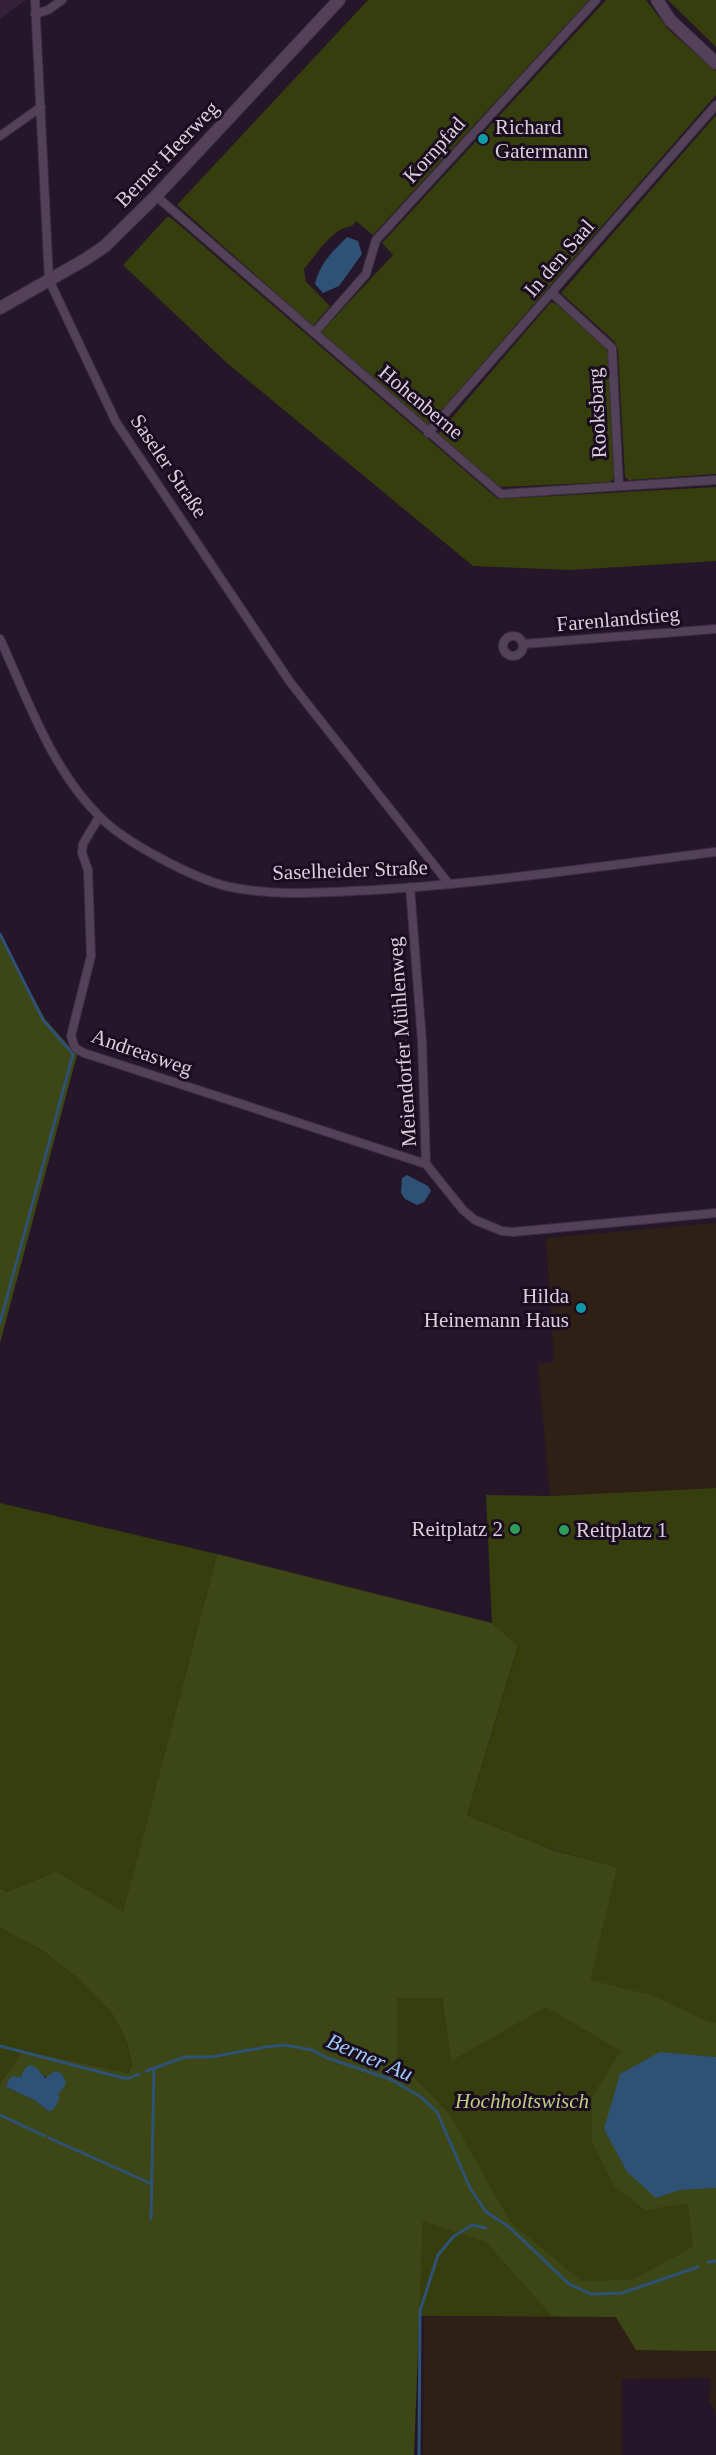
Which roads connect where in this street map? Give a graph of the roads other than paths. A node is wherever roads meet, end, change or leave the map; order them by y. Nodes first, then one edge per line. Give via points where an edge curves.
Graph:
1 (62, 0) edge
2 (339, 0) edge
3 (596, 0) edge
4 (657, 0) edge
5 (35, 2) edge
6 (35, 14) junction
7 (716, 63) edge
8 (716, 105) edge
9 (41, 107) junction
10 (0, 136) edge
11 (156, 196) junction
12 (49, 280) junction
13 (552, 293) junction
14 (0, 308) edge
15 (314, 333) junction
16 (428, 433) junction
17 (716, 480) edge
18 (619, 486) junction
19 (716, 629) edge
20 (0, 639) edge
21 (523, 644) dead end
22 (99, 816) junction
23 (716, 852) edge
24 (449, 884) junction
25 (410, 887) junction
26 (426, 1164) junction
27 (716, 1213) edge

1 - 6 street
2 - 11 main road, Berner Heerweg
3 - 15 street, Kornpfad via 376,240 366,274
4 - 7 main road via 670,20
5 - 6 street, Saseler Straße
6 - 9 street, Saseler Straße
8 - 13 street, In den Saal
9 - 10 street
9 - 12 street, Saseler Straße
11 - 12 main road, Berner Heerweg via 105,246
11 - 15 street, Hohenberne
12 - 14 main road, Berner Heerweg
12 - 24 street, Saseler Straße via 116,422 290,682
13 - 16 street, In den Saal
13 - 18 street, Rooksbarg via 612,348
15 - 16 street, Hohenberne
16 - 18 street, Hohenberne via 501,494
17 - 18 street, Hohenberne
19 - 21 street, Farenlandstieg
20 - 22 street, Saselheider Straße via 56,759
22 - 25 street, Saselheider Straße via 128,840 228,886 292,894
22 - 26 street, Andreasweg via 82,853 88,870 91,956 71,1036 75,1048
23 - 24 street, Saselheider Straße
24 - 25 street, Saselheider Straße
25 - 26 street, Meiendorfer Mühlenweg via 422,1041
26 - 27 street, Meiendorfer Mühlenweg via 463,1210 475,1220 502,1231

